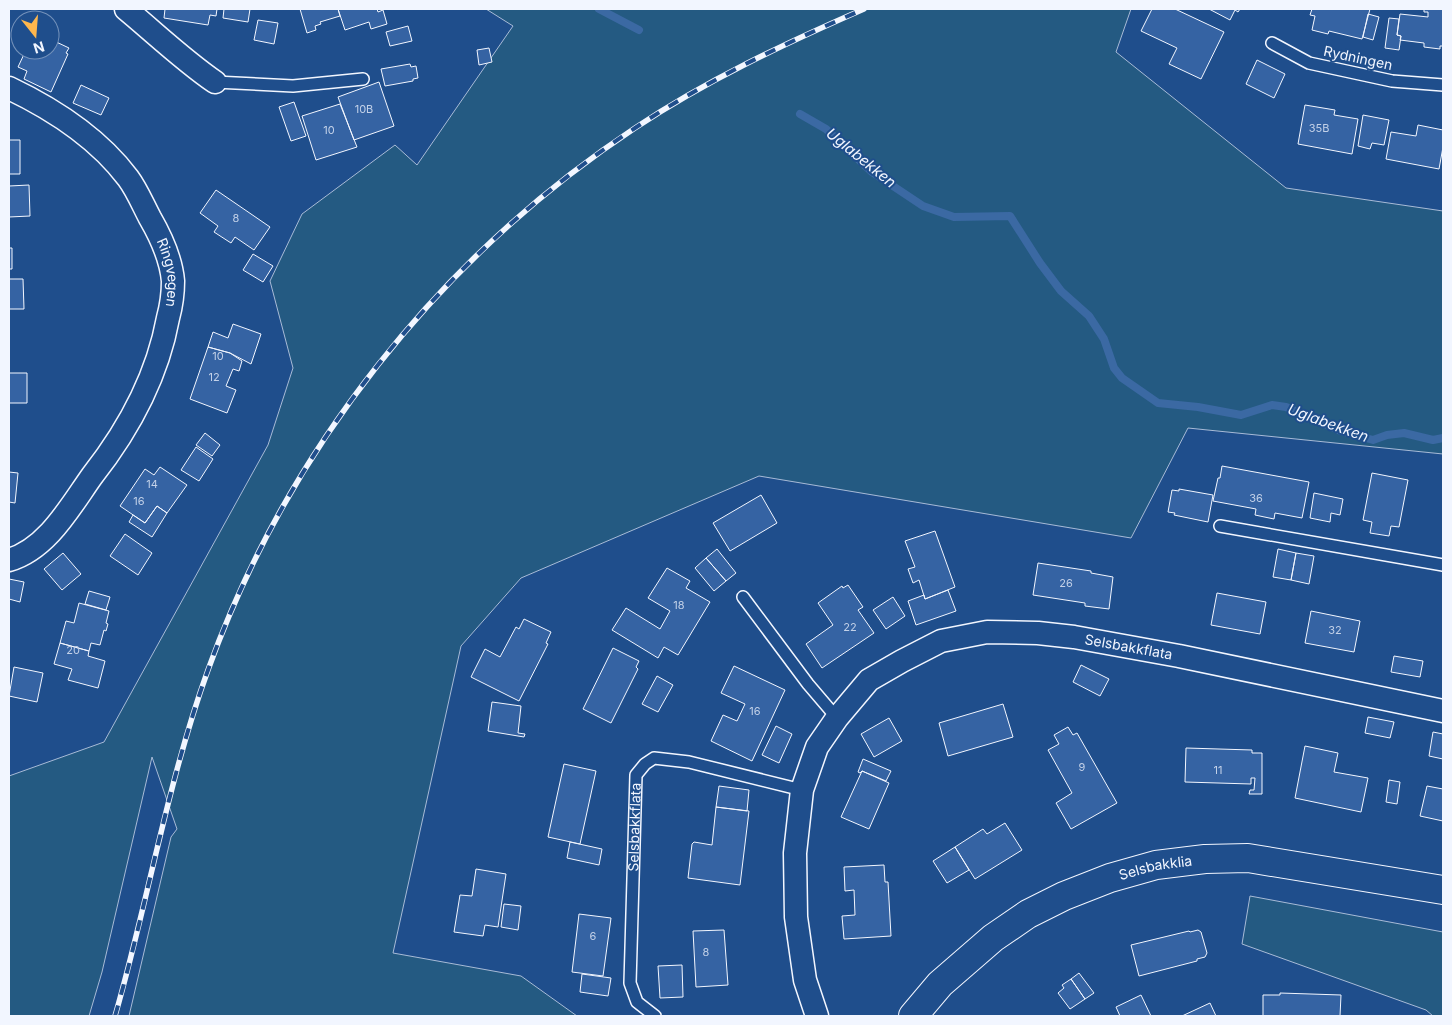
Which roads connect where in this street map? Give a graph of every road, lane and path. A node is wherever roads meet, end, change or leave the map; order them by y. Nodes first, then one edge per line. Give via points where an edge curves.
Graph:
1 (126, 9) edge
2 (1272, 44) dead end
3 (362, 79) dead end
4 (214, 82) joint
5 (1443, 85) edge
6 (9, 88) edge
7 (1220, 526) dead end
8 (9, 560) edge
9 (1443, 565) edge
10 (743, 597) dead end
11 (1443, 711) edge
12 (837, 718) junction
13 (802, 790) junction
14 (1443, 890) edge
15 (654, 1016) edge
16 (817, 1016) edge
17 (913, 1016) edge

1 - 4 street
2 - 5 lane, Rydningen via 1309,63 1392,80
3 - 4 lane via 293,86
6 - 8 street, Ringvegen via 68,121 128,178 160,235 173,282 164,343 148,386 128,425 50,532 28,553
7 - 9 lane
10 - 12 lane
11 - 12 street, Selsbakkflata via 1074,637 987,632 941,641 902,661 869,680
12 - 13 street, Selsbakkflata via 817,747
13 - 15 lane, Selsbakkflata via 689,762 654,758 636,774 630,983 637,1002
13 - 16 street, Selsbakkflata via 795,853 796,917 805,980
14 - 17 street, Selsbakklia via 1248,858 1156,865 1110,878 1028,914 993,938 940,984

